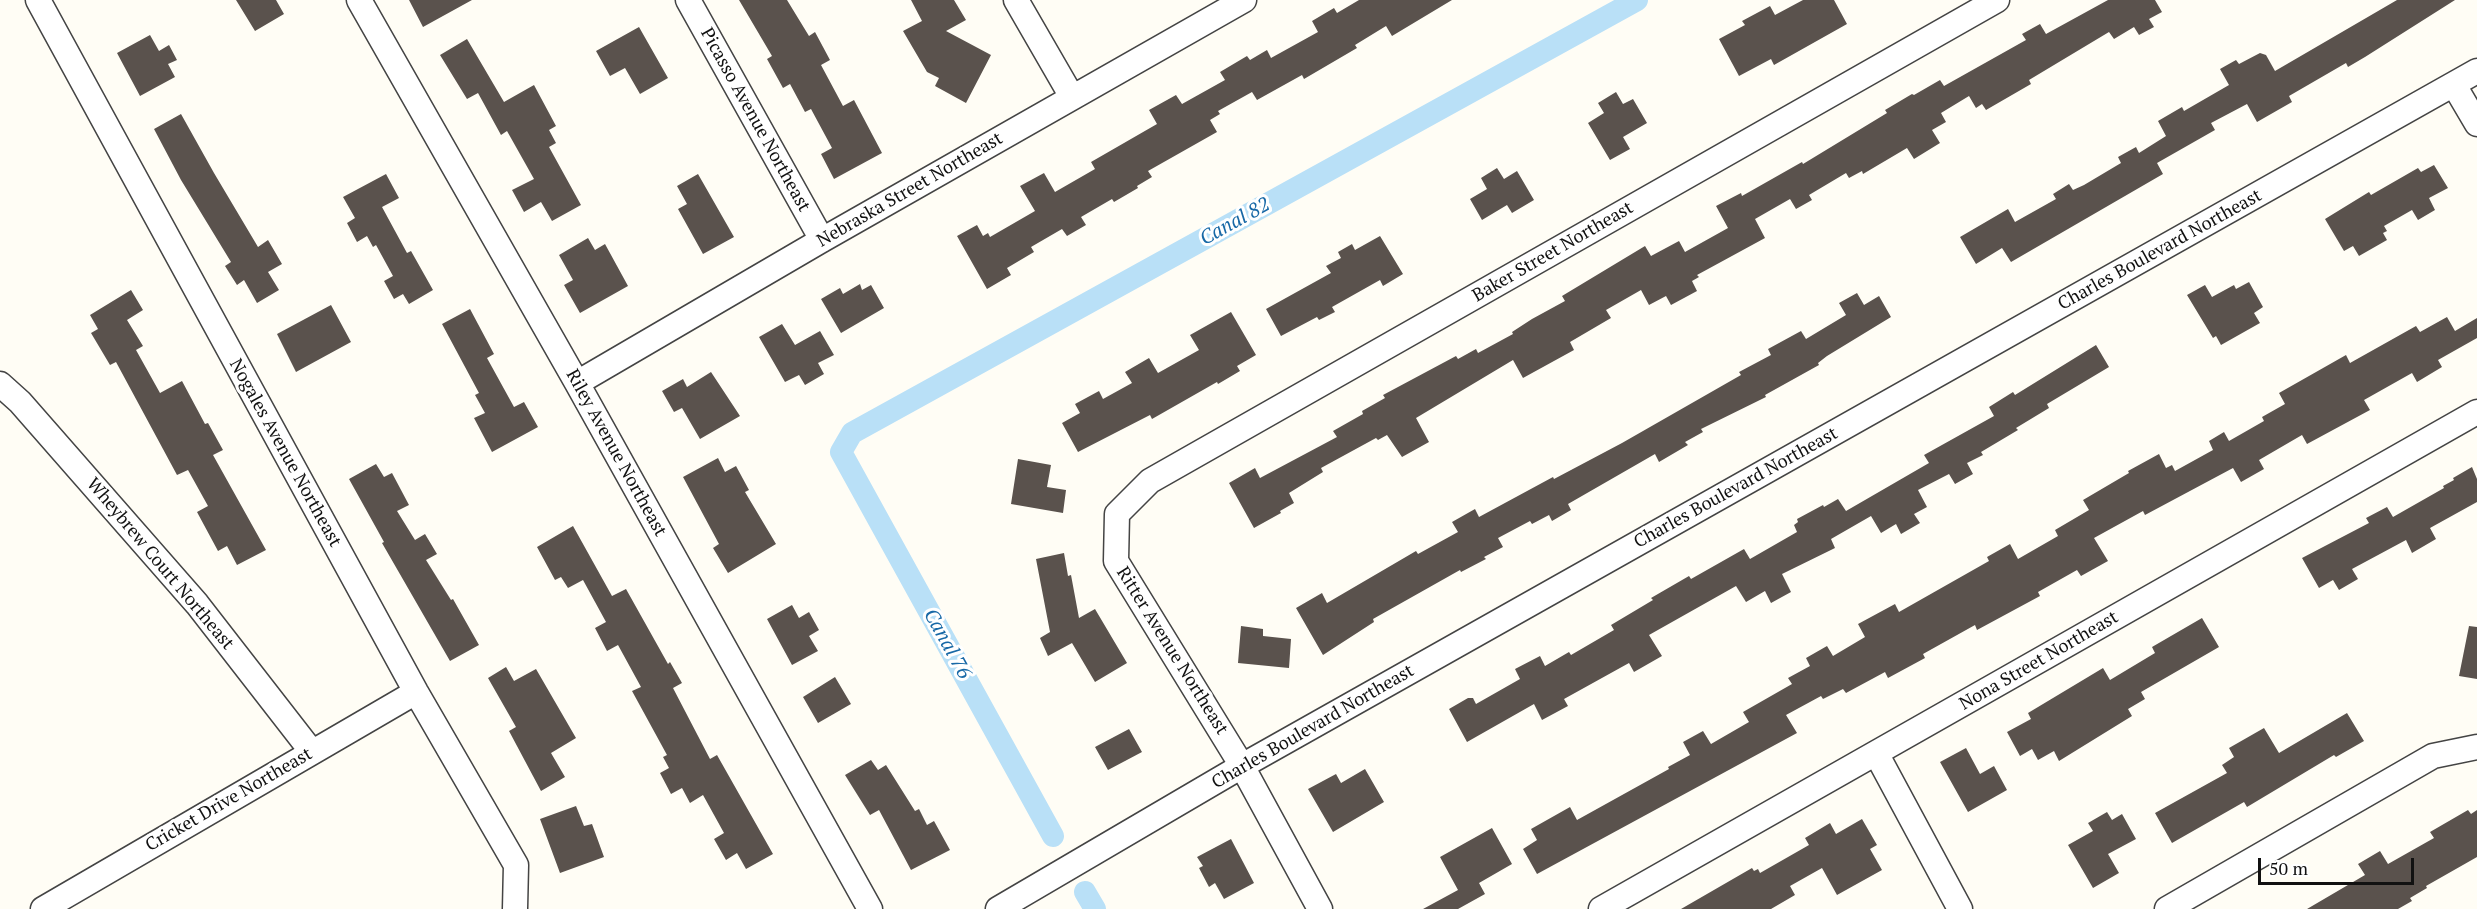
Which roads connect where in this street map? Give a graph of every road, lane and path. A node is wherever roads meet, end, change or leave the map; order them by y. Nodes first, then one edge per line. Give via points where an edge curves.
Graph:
1 (38, 0) edge
2 (359, 0) edge
3 (687, 0) edge
4 (1016, 0) edge
5 (1244, 0) edge
6 (1997, 0) edge
7 (2477, 71) edge
8 (2454, 85) junction
9 (1072, 97) junction
10 (2477, 124) edge
11 (822, 240) junction
12 (578, 383) junction
13 (0, 384) edge
14 (2477, 412) edge
15 (1117, 514) joint
16 (416, 692) junction
17 (2477, 747) edge
18 (312, 752) junction
19 (1876, 753) junction
20 (1242, 766) junction
21 (66, 901) edge
22 (43, 909) edge
23 (515, 909) edge
24 (870, 909) edge
25 (998, 909) edge
26 (1320, 909) edge
27 (1601, 909) edge
28 (1960, 909) edge
29 (2167, 909) edge

1 - 16 street, Nogales Avenue Northeast
2 - 12 street, Riley Avenue Northeast
3 - 11 street, Picasso Avenue Northeast
4 - 9 street
5 - 9 street, Nebraska Street Northeast
6 - 15 street, Baker Street Northeast via 1149,481
7 - 8 street, Charles Boulevard Northeast
8 - 10 street
8 - 20 street, Charles Boulevard Northeast
9 - 11 street, Nebraska Street Northeast
11 - 12 street, Nebraska Street Northeast
12 - 24 street, Riley Avenue Northeast
13 - 18 street, Wheybrew Court Northeast via 197,604
14 - 19 street, Nona Street Northeast
15 - 20 street, Ritter Avenue Northeast via 1116,561
16 - 18 street, Cricket Drive Northeast
16 - 23 street, Nogales Avenue Northeast via 516,865
17 - 29 street via 2433,756
18 - 21 street, Cricket Drive Northeast
19 - 27 street, Nona Street Northeast
19 - 28 street
20 - 25 street, Charles Boulevard Northeast
20 - 26 street, Ritter Avenue Northeast
21 - 22 street, Cricket Drive Northeast

